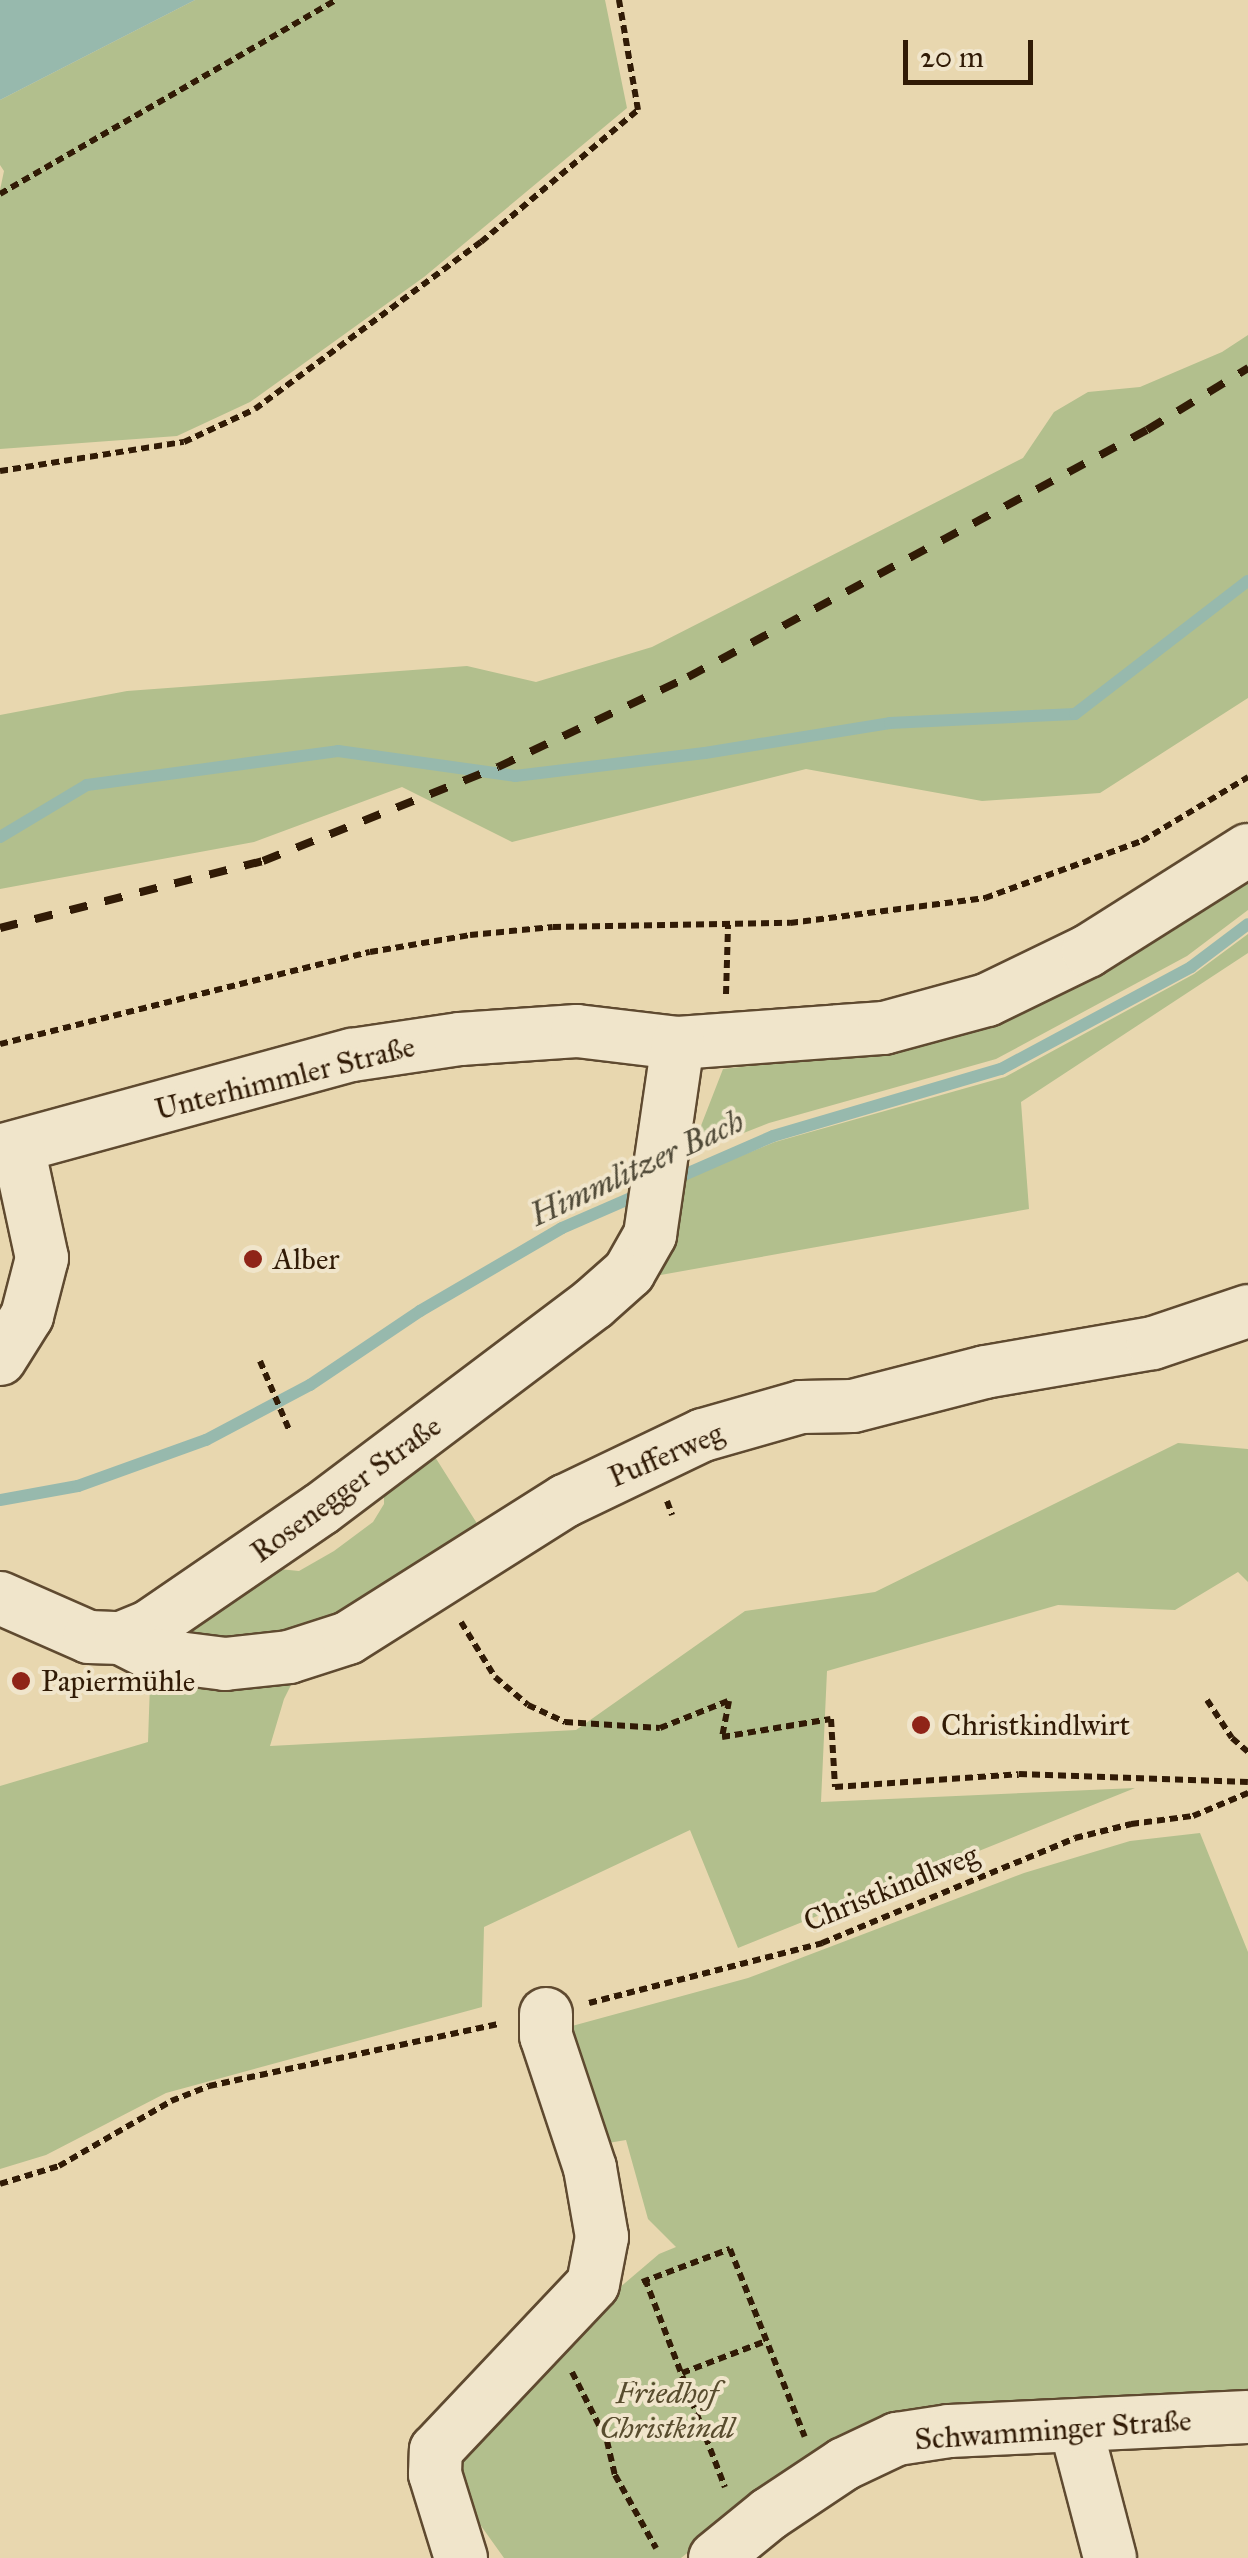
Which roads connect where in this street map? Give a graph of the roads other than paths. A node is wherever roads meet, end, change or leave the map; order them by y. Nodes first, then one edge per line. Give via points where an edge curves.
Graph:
1 (1248, 850) edge
2 (698, 1041) junction
3 (10, 1165) edge
4 (1248, 1312) edge
5 (0, 1359) edge
6 (0, 1598) edge
7 (121, 1638) junction
8 (546, 2014) road end
9 (1248, 2417) edge
10 (1076, 2428) junction
11 (462, 2558) edge
12 (715, 2558) edge
13 (1110, 2558) edge

1 - 2 street, Unterhimmler Straße via 1088,951 987,1000 884,1028
2 - 3 street, Unterhimmler Straße via 577,1030 352,1055
2 - 7 street, Rosenegger Straße via 671,1108 650,1235 629,1272 214,1586
3 - 5 street via 42,1258 27,1316
4 - 7 street, Pufferweg via 1153,1344 985,1372 853,1406 801,1408 702,1436 565,1501 348,1638 289,1658 225,1664 154,1656
6 - 7 street via 89,1638
8 - 11 street via 546,2036 590,2168 602,2237 593,2284 436,2450 435,2474
9 - 10 street, Schwamminger Straße
10 - 12 street, Schwamminger Straße via 949,2430 897,2440 830,2474
10 - 13 street

